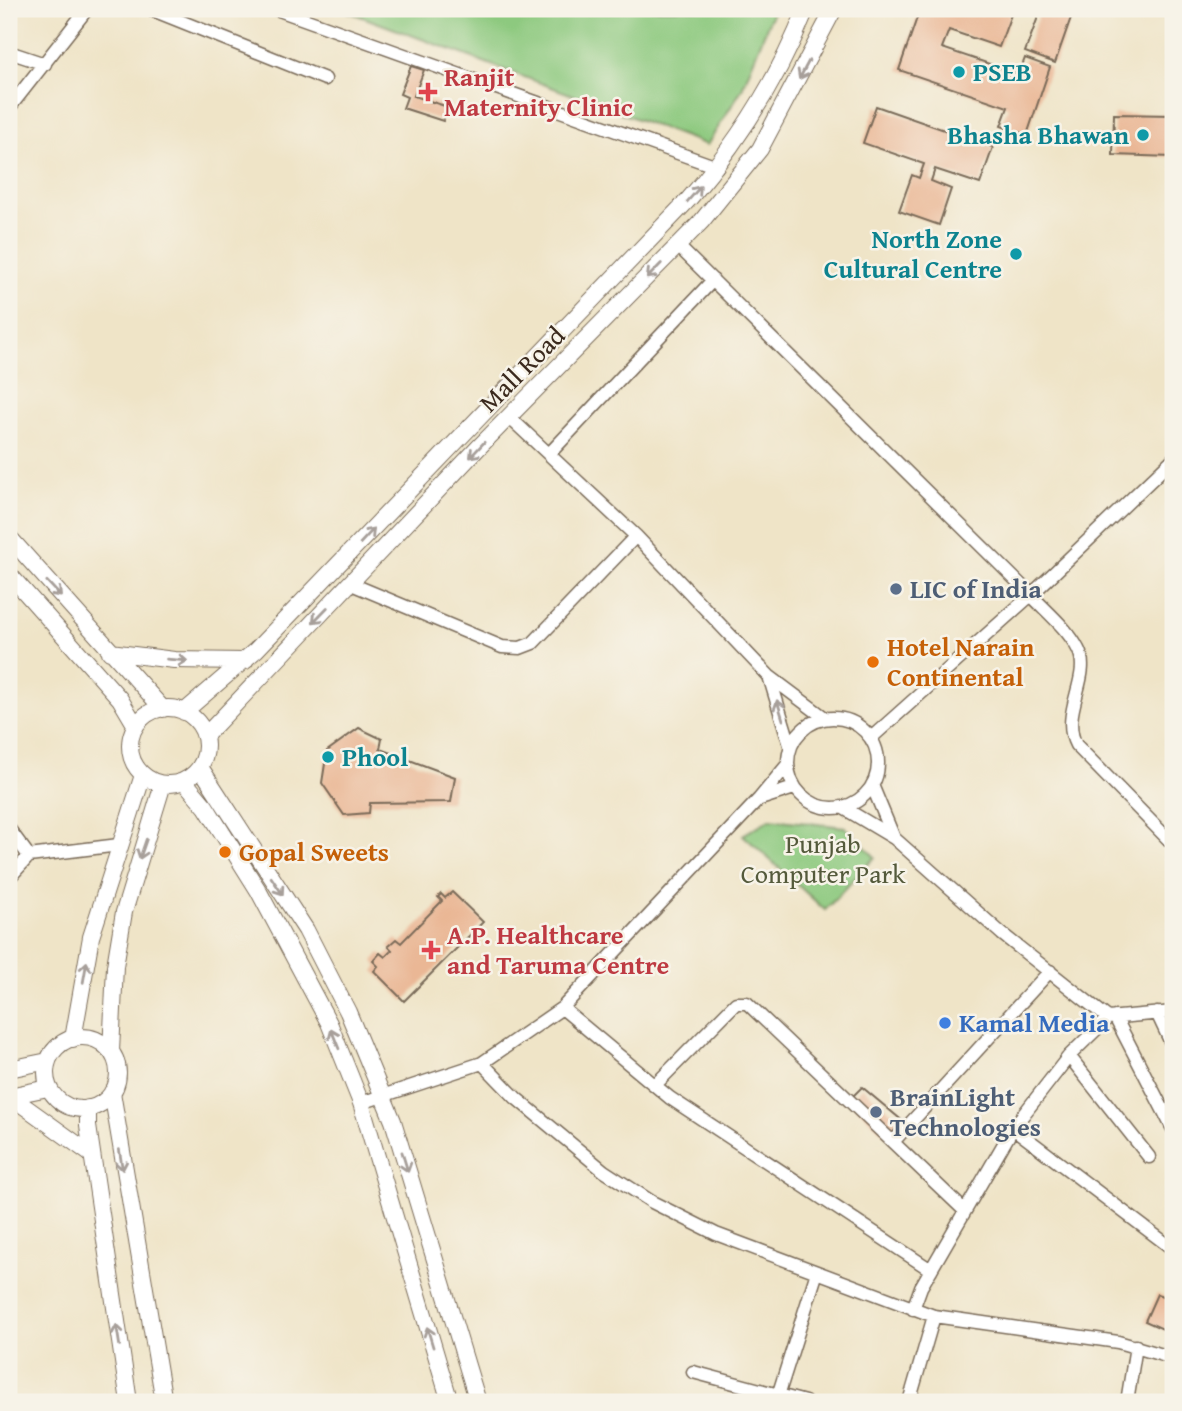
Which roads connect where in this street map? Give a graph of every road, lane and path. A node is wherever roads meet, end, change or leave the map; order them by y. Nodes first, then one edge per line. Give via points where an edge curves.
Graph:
1 (87, 9) edge
2 (150, 9) edge
3 (276, 9) edge
4 (806, 9) edge
5 (834, 9) edge
6 (9, 52) edge
7 (45, 64) junction
8 (325, 79) dead end
9 (9, 108) edge
10 (717, 167) junction
11 (678, 246) junction
12 (713, 280) junction
13 (509, 417) junction
14 (550, 453) junction
15 (1172, 463) edge
16 (636, 536) junction
17 (9, 537) edge
18 (9, 573) edge
19 (349, 583) junction
20 (1031, 595) junction
21 (110, 652) junction
22 (245, 661) junction
23 (769, 676) junction
24 (163, 709) junction
25 (184, 712) junction
26 (825, 718) junction
27 (136, 726) junction
28 (205, 736) junction
29 (871, 738) junction
30 (790, 745) junction
31 (788, 764) junction
32 (200, 767) junction
33 (143, 775) junction
34 (184, 781) junction
35 (163, 784) junction
36 (872, 785) junction
37 (794, 788) junction
38 (760, 799) junction
39 (842, 807) junction
40 (9, 829) edge
41 (894, 838) junction
42 (1173, 844) edge
43 (119, 845) junction
44 (29, 856) junction
45 (9, 878) edge
46 (1050, 971) junction
47 (562, 1008) junction
48 (1173, 1012) edge
49 (1157, 1013) junction
50 (1111, 1018) junction
51 (73, 1039) junction
52 (1173, 1047) edge
53 (111, 1052) junction
54 (1069, 1056) junction
55 (48, 1061) junction
56 (482, 1063) junction
57 (9, 1069) edge
58 (655, 1085) junction
59 (48, 1088) junction
60 (112, 1092) junction
61 (10, 1096) edge
62 (384, 1097) junction
63 (361, 1103) junction
64 (88, 1108) junction
65 (1013, 1128) junction
66 (1173, 1129) edge
67 (893, 1142) junction
68 (92, 1155) junction
69 (1149, 1157) dead end
70 (965, 1211) junction
71 (1173, 1249) edge
72 (931, 1270) junction
73 (817, 1272) junction
74 (913, 1309) junction
75 (934, 1316) junction
76 (1136, 1346) junction
77 (1173, 1358) edge
78 (693, 1372) dead end
79 (777, 1399) edge
80 (129, 1402) edge
81 (164, 1402) edge
82 (450, 1402) edge
83 (478, 1402) edge
84 (805, 1402) edge
85 (909, 1402) edge
86 (1127, 1402) edge

1 - 7 street
2 - 8 street
3 - 10 street
4 - 10 main road, Mall Road via 760,104
5 -> 11 main road, Mall Road via 760,149
6 - 7 street
7 - 9 street
22 -> 10 main road, Mall Road via 632,262
11 - 12 street
11 -> 13 main road, Mall Road
12 - 14 street
12 - 20 street
13 - 14 street
13 -> 19 main road, Mall Road
14 - 16 street
15 - 20 street
16 - 19 street via 533,643 520,648 502,647
16 - 23 street
17 -> 21 main road
18 - 27 main road via 120,699
19 -> 28 main road, Mall Road
20 - 29 street
20 - 42 street via 1081,656 1070,727 1076,745
21 -> 22 main road via 174,660
21 - 24 main road
22 - 25 main road, Mall Road
23 - 26 street
30 -> 23 street
24 - 25 main road
24 - 27 main road
25 - 28 main road
26 - 29 street via 845,719
26 - 30 street via 810,723
27 - 33 main road via 130,746
28 - 32 main road
29 - 36 street via 877,753
30 - 31 street
31 - 37 street
31 - 38 street
32 - 34 main road
32 -> 62 main road via 306,930
33 - 35 main road
33 - 43 main road
34 - 35 main road
63 -> 34 main road via 329,1023 284,935 206,807
35 -> 53 main road via 124,912 115,966
36 - 39 street via 863,796
36 - 41 street
37 - 38 street
37 - 39 street via 808,802
38 - 47 street
39 - 41 street
40 - 44 street
41 - 46 street
43 - 44 street
51 -> 43 main road via 91,937
44 - 45 street
46 - 50 street
46 - 67 street
47 - 56 street
47 - 58 street
48 - 49 street
49 - 50 street
49 - 52 street
50 - 54 street
50 - 66 street
51 - 53 main road via 90,1038
51 - 55 main road via 58,1047
53 - 60 main road via 118,1076
54 - 65 street
54 - 69 street
55 - 57 main road
55 - 59 main road
56 - 62 street
56 - 73 street via 576,1151 652,1202 716,1234
58 - 67 street via 736,1003 747,1003
58 - 72 street
59 - 61 main road
59 - 64 main road via 67,1106
60 - 64 main road
60 -> 81 main road
61 - 68 main road
62 - 63 street
62 -> 83 main road
82 -> 63 main road
64 - 68 main road
65 - 70 street
65 - 71 street
67 - 70 street
80 -> 68 main road
70 - 72 street
72 - 74 street
73 - 74 street
73 - 79 street
74 - 75 street
75 - 76 street
75 - 85 street
76 - 77 street
76 - 86 street
78 - 79 street
79 - 84 street

